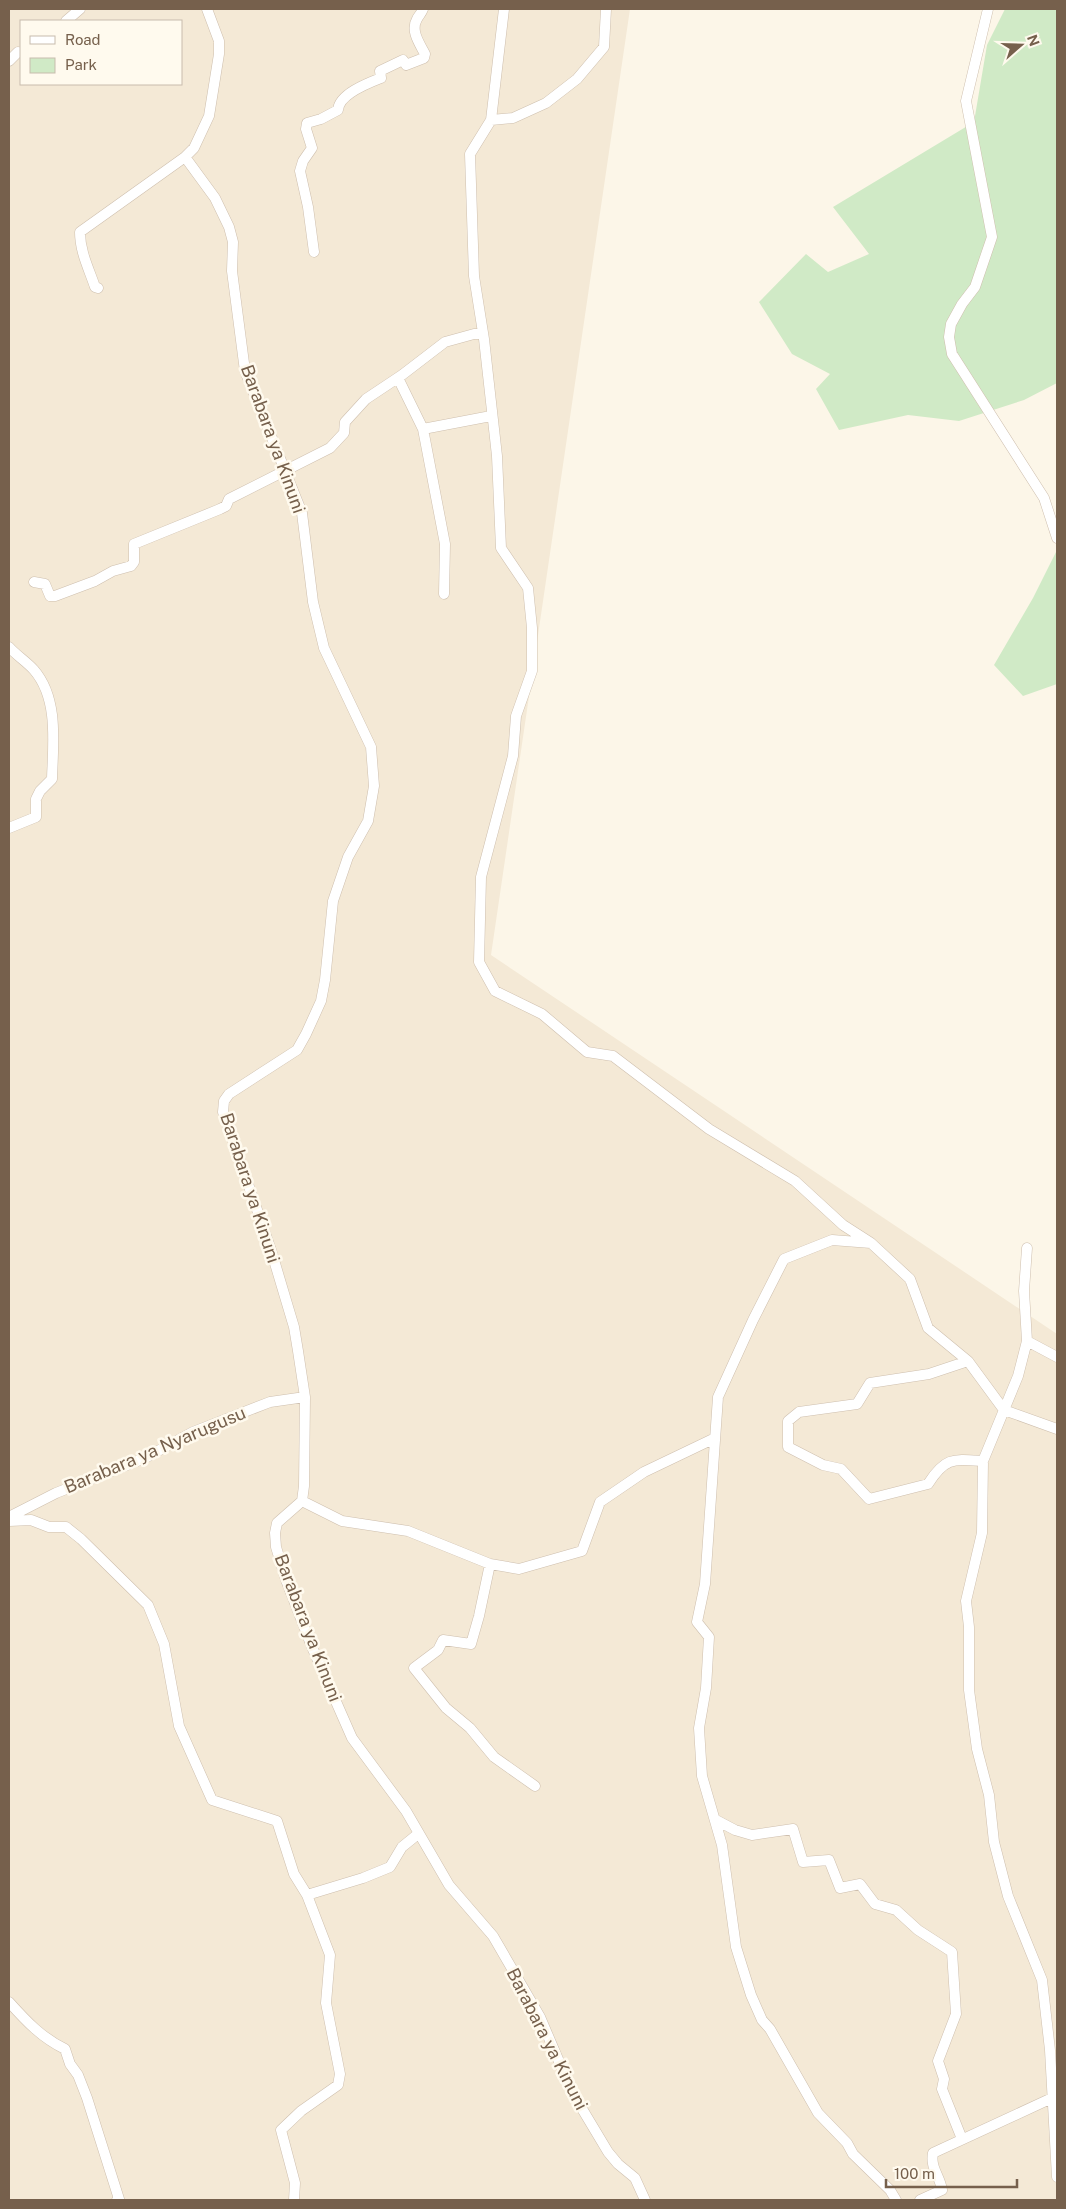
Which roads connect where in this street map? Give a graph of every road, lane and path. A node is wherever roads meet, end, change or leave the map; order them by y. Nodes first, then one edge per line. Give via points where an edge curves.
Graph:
1 (80, 9) edge
2 (207, 9) edge
3 (422, 9) edge
4 (504, 9) edge
5 (606, 9) edge
6 (988, 9) edge
7 (67, 20) edge
8 (16, 52) edge
9 (9, 61) edge
10 (491, 120) junction
11 (185, 157) junction
12 (314, 252) dead end
13 (98, 288) dead end
14 (483, 334) junction
15 (398, 378) junction
16 (491, 416) junction
17 (423, 429) junction
18 (286, 471) junction
19 (1057, 538) edge
20 (34, 582) dead end
21 (444, 594) dead end
22 (9, 647) edge
23 (9, 828) edge
24 (871, 1243) junction
25 (1026, 1248) dead end
26 (1027, 1341) junction
27 (1057, 1357) edge
28 (968, 1361) junction
29 (305, 1397) junction
30 (1004, 1410) junction
31 (1057, 1429) edge
32 (713, 1439) junction
33 (983, 1461) junction
34 (302, 1501) junction
35 (9, 1517) edge
36 (9, 1521) edge
37 (490, 1564) junction
38 (535, 1786) dead end
39 (716, 1820) junction
40 (418, 1834) junction
41 (307, 1895) junction
42 (9, 2002) edge
43 (1052, 2098) junction
44 (962, 2139) junction
45 (1057, 2176) edge
46 (117, 2200) edge
47 (294, 2200) edge
48 (644, 2200) edge
49 (896, 2200) edge
50 (920, 2200) edge

1 - 7 street
2 - 11 street via 220,41 219,54 209,116 194,148
3 - 12 street via 415,30 426,56 406,65 403,60 380,71 381,78 346,96 338,110 307,123 312,148 300,171
4 - 10 street
5 - 10 street via 604,47 577,79 546,103 513,118
6 - 19 street via 966,101 992,237 975,287 954,318 949,337 952,354 1044,498
8 - 9 street
10 - 14 street via 470,154 474,276
11 - 13 street via 80,232 85,261
11 - 18 street, Barabara ya Kinuni via 214,198 229,227 245,371
14 - 15 street via 445,342
14 - 16 street
15 - 17 street
15 - 18 street via 366,399 353,412 345,422 344,433 330,448
16 - 17 street
16 - 24 street via 497,456 501,548 528,588 532,671 516,716 512,756 481,877 479,962 495,991 542,1014 587,1052 613,1056 709,1129 795,1181 843,1225
17 - 21 street via 444,544
18 - 20 street via 229,499 220,509 134,544 131,566 54,596 50,596 44,584
18 - 29 street, Barabara ya Kinuni via 302,513 313,602 324,648 371,747 374,786 368,821 348,857 333,901 325,980 306,1034 297,1050 224,1101 223,1112 294,1327
22 - 23 street via 35,671 47,693 54,730 52,779 36,799 36,817
24 - 28 street via 910,1279 928,1328
24 - 32 street via 832,1240 784,1260 718,1397
25 - 26 street
26 - 27 street
26 - 30 street via 1018,1376
28 - 30 street
28 - 33 street via 929,1374 870,1383 857,1404 799,1412 788,1421 788,1447 823,1465 841,1469 869,1499 928,1484 937,1470 954,1460
29 - 34 street, Barabara ya Kinuni
29 - 35 street, Barabara ya Nyarugusu via 270,1402 193,1432 145,1458 56,1493
30 - 31 street
30 - 33 street
32 - 37 street via 644,1472 600,1502 582,1551 519,1569
32 - 39 street via 704,1584 697,1622 709,1637 706,1688 699,1728 702,1776
33 - 43 street via 982,1533 966,1601 970,1690 994,1842 1008,1896 1042,1980
34 - 37 street via 342,1521 408,1531
34 - 40 street, Barabara ya Kinuni via 282,1518 274,1533 286,1580 352,1738 406,1811
36 - 41 street via 31,1520 49,1527 66,1527 148,1604 164,1644 179,1726 212,1800 277,1821 294,1874
37 - 38 street via 471,1644 443,1640 438,1650 414,1668 446,1708 470,1728 494,1757
39 - 44 street via 752,1835 794,1829 803,1862 828,1859 840,1888 860,1884 875,1904 896,1910 918,1930 952,1952 956,2014 938,2061 944,2079 942,2089
39 - 49 street via 736,1947 762,2020 818,2112
40 - 41 street via 402,1847 390,1867
40 - 48 street, Barabara ya Kinuni via 449,1886 493,1936 540,2017 572,2092 608,2152 635,2178
41 - 47 street via 330,1954 326,2003 340,2074 338,2085 301,2111 281,2130 295,2183
42 - 46 street via 30,2025 65,2049 87,2098
43 - 44 street
43 - 45 street
44 - 50 street via 933,2153 931,2163 942,2190

